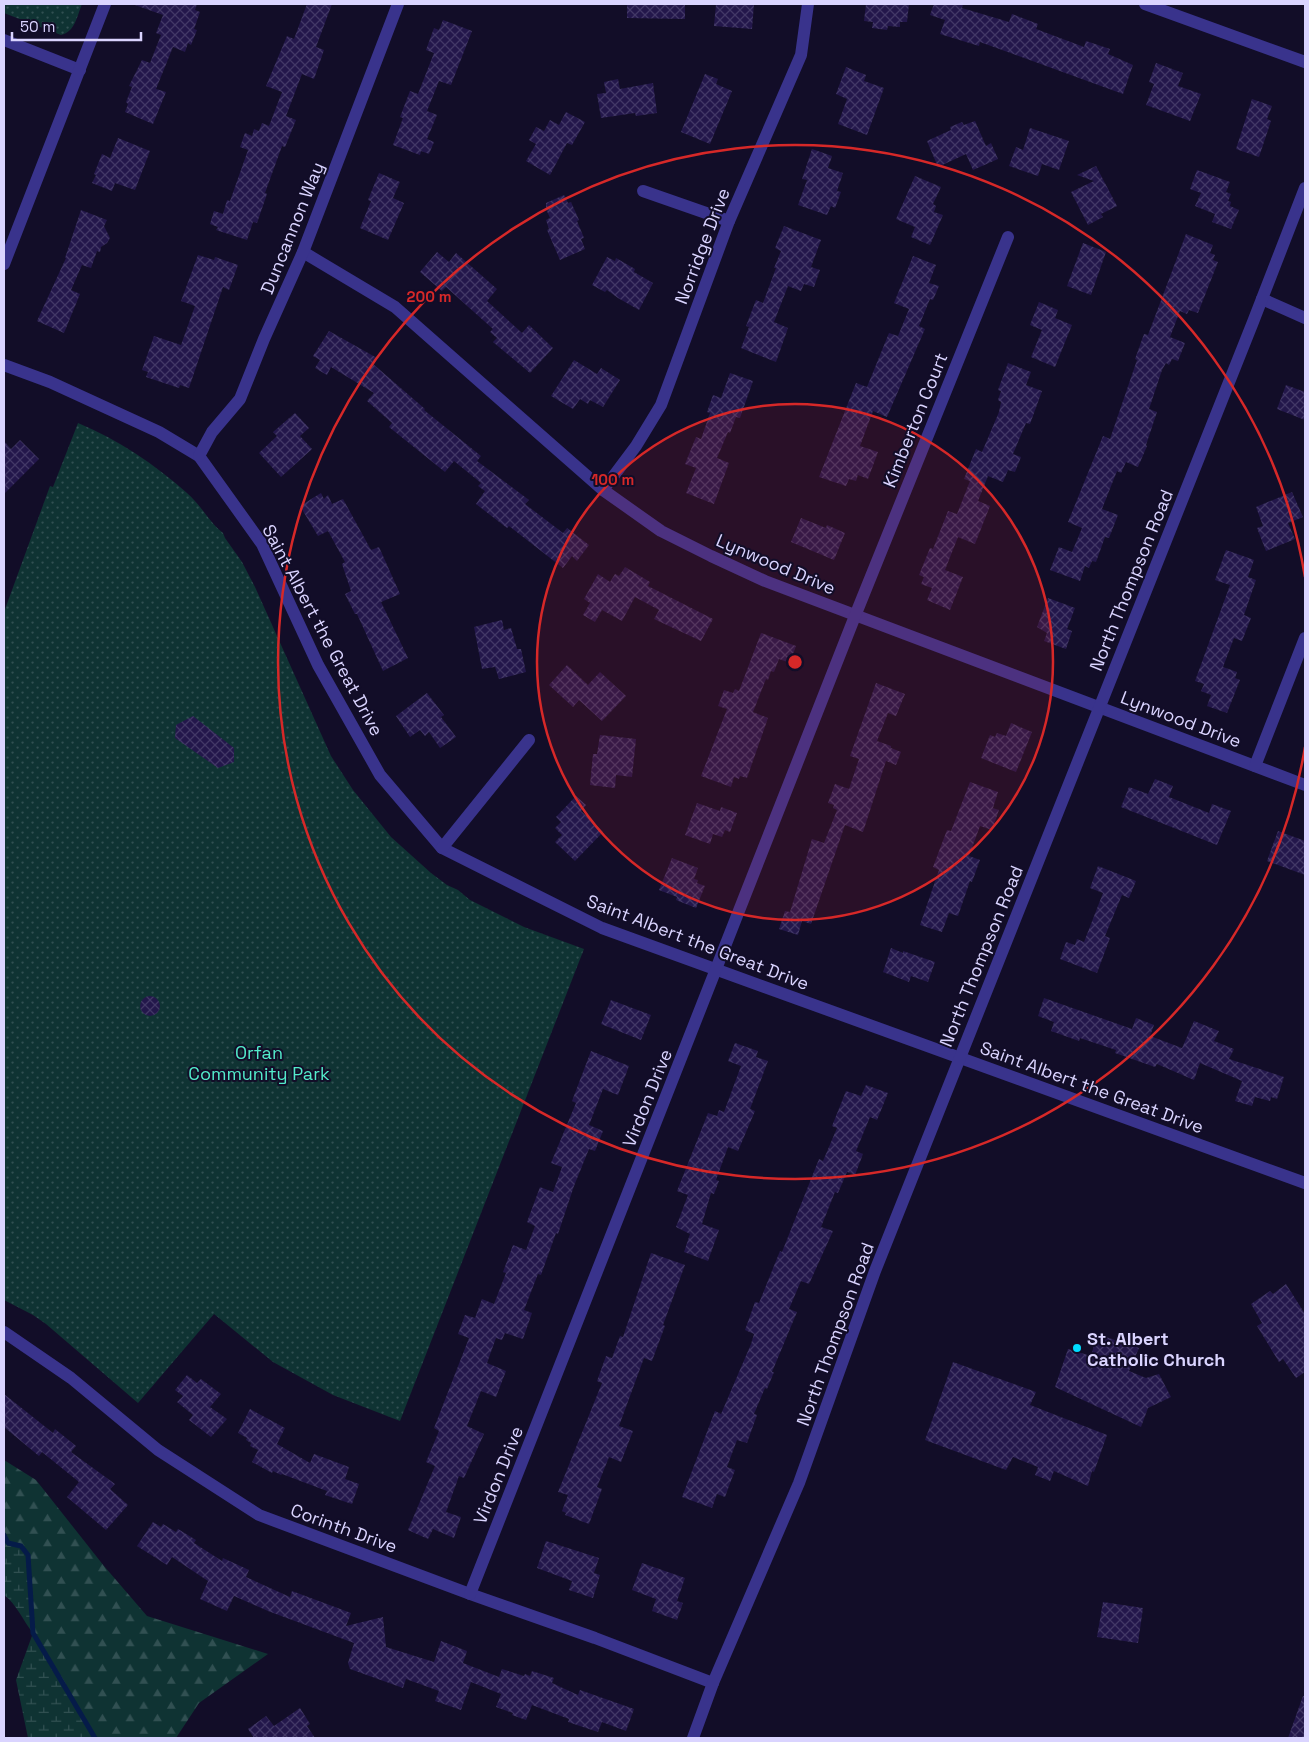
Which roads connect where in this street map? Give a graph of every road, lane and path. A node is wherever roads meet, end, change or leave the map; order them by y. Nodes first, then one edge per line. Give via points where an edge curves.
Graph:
1 (106, 4) edge
2 (398, 4) edge
3 (808, 4) edge
4 (1145, 4) edge
5 (4, 40) edge
6 (1305, 62) edge
7 (80, 70) junction
8 (1305, 188) edge
9 (643, 191) dead end
10 (729, 221) junction
11 (1008, 237) dead end
12 (303, 252) junction
13 (4, 264) edge
14 (1262, 300) junction
15 (1305, 318) edge
16 (4, 365) edge
17 (199, 456) junction
18 (603, 490) junction
19 (855, 616) junction
20 (1305, 638) edge
21 (1099, 707) junction
22 (529, 740) dead end
23 (1255, 766) junction
24 (1305, 785) edge
25 (442, 848) junction
26 (716, 970) junction
27 (959, 1058) junction
28 (1305, 1183) edge
29 (4, 1332) edge
30 (470, 1594) junction
31 (713, 1683) junction
32 (693, 1738) edge

1 - 7 street
2 - 12 street, Duncannon Way
3 - 10 street, Norridge Drive via 801,56
4 - 6 street
5 - 7 street
7 - 13 street
8 - 14 street, North Thompson Road
9 - 10 street
10 - 18 street, Norridge Drive via 661,405
11 - 19 street, Kimberton Court
12 - 17 street, Duncannon Way via 240,399 212,432
12 - 18 street, Lynwood Drive via 394,307
14 - 15 street
14 - 21 street, North Thompson Road
16 - 17 street, Saint Albert the Great Drive via 50,382 159,432
17 - 25 street, Saint Albert the Great Drive via 262,544 318,665 380,775
18 - 19 street, Lynwood Drive via 661,531 765,581
19 - 21 street, Lynwood Drive
19 - 26 street, Virdon Drive
20 - 23 street
21 - 23 street, Lynwood Drive
21 - 27 street, North Thompson Road
22 - 25 street
23 - 24 street, Lynwood Drive
25 - 26 street, Saint Albert the Great Drive via 602,928
26 - 27 street, Saint Albert the Great Drive
26 - 30 street, Virdon Drive
27 - 28 street, Saint Albert the Great Drive
27 - 31 street, North Thompson Road via 875,1271 798,1483
29 - 30 street, Corinth Drive via 71,1378 158,1450 259,1515
30 - 31 street, Corinth Drive
31 - 32 street, North Thompson Road

